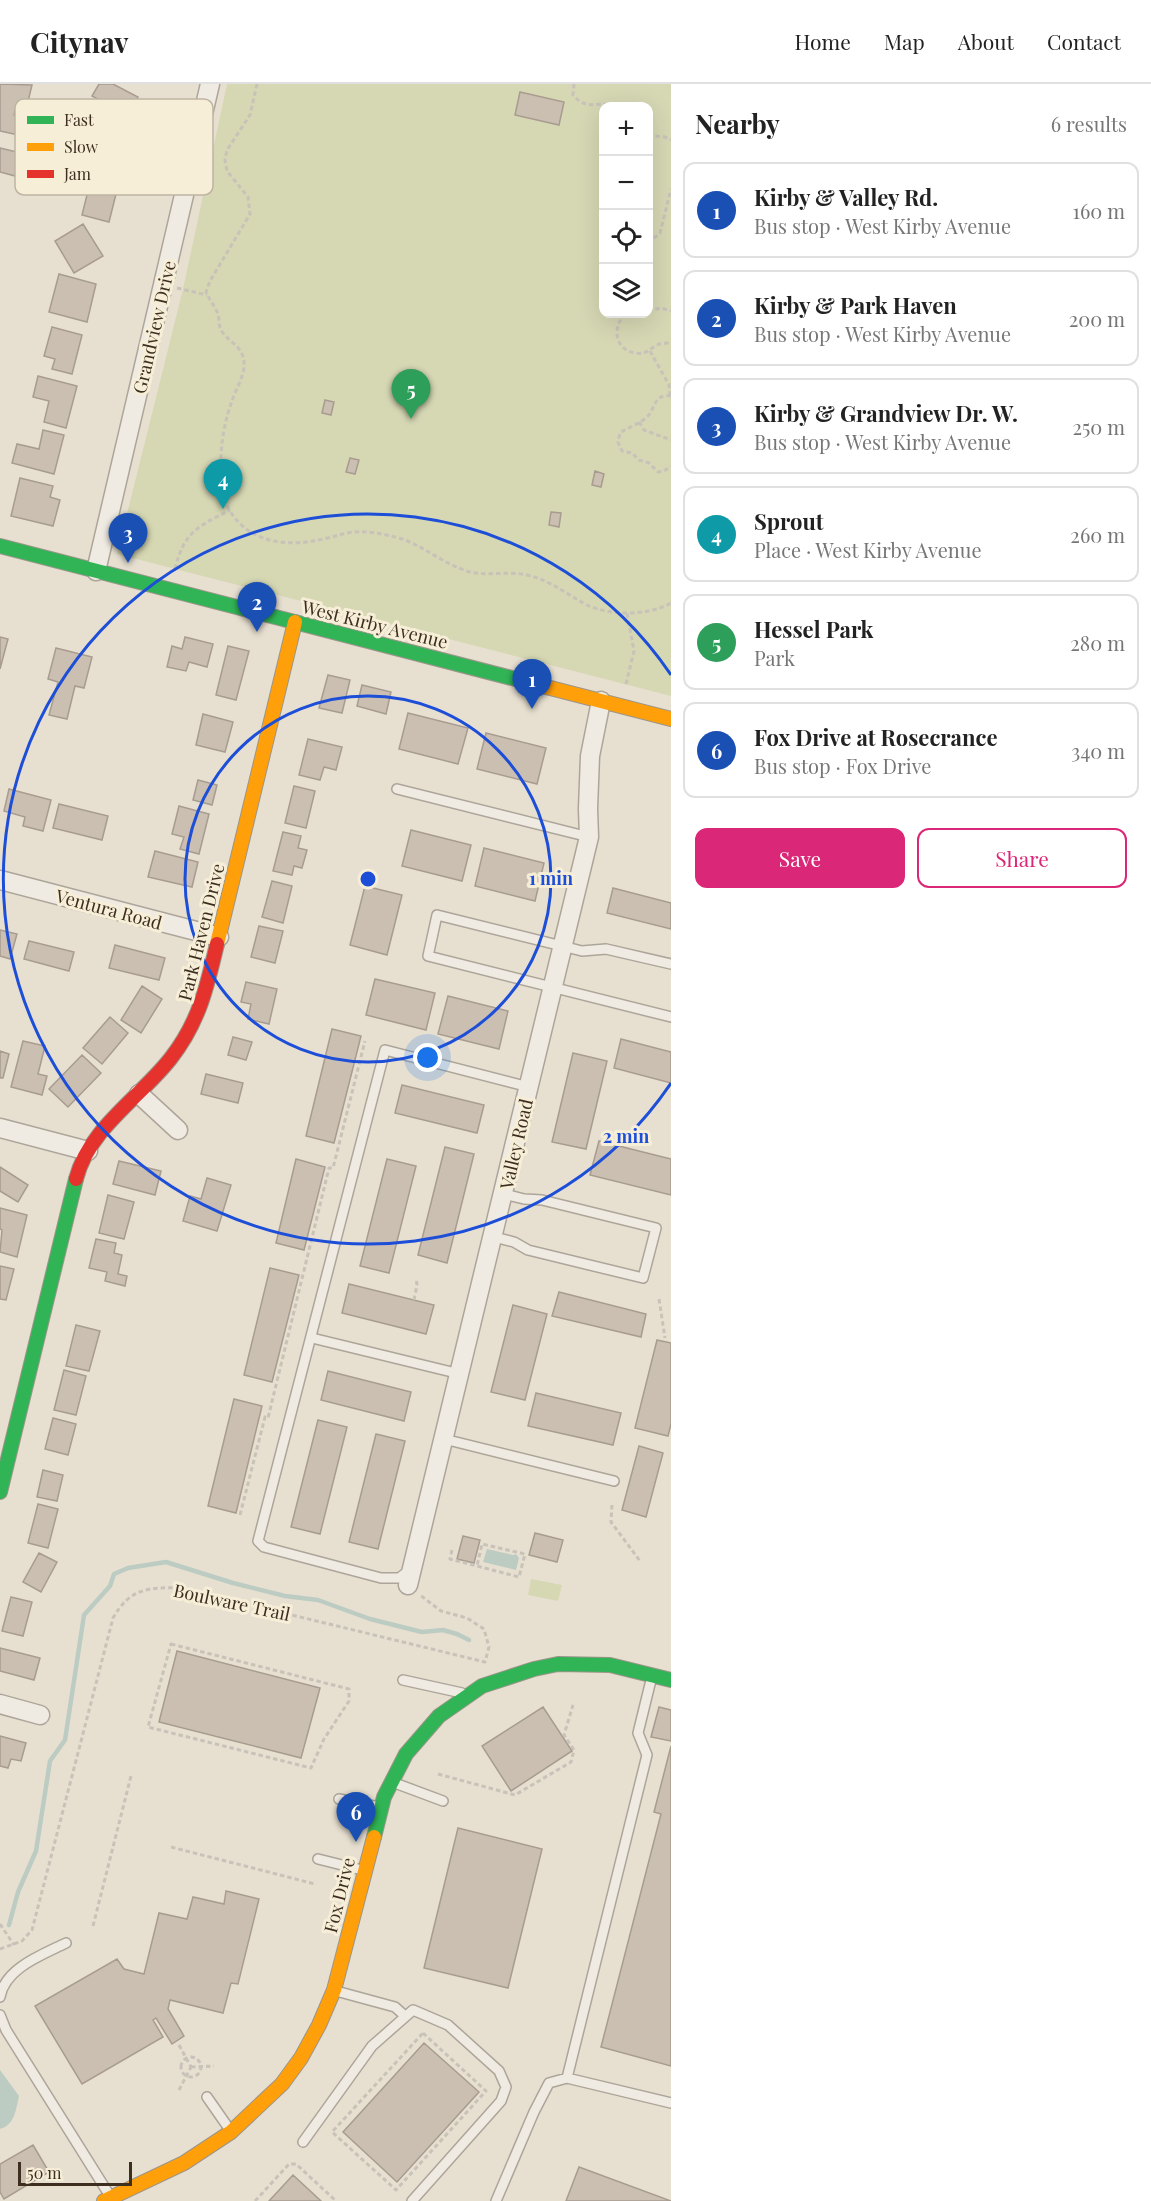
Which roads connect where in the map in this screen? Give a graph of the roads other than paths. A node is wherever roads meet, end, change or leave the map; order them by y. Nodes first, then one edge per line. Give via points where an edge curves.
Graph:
1 (210, 84) edge
2 (206, 99) edge
3 (184, 195) edge
4 (0, 546) edge
5 (96, 571) junction
6 (295, 622) junction
7 (601, 701) junction
8 (671, 719) edge
9 (397, 789) dead end
10 (590, 837) junction
11 (0, 880) edge
12 (219, 937) junction
13 (563, 947) junction
14 (671, 964) edge
15 (553, 988) junction
16 (671, 1017) edge
17 (529, 1086) junction
18 (139, 1094) junction
19 (0, 1128) edge
20 (178, 1130) dead end
21 (88, 1150) junction
22 (504, 1194) junction
23 (494, 1237) junction
24 (312, 1338) junction
25 (460, 1374) junction
26 (444, 1439) junction
27 (614, 1481) dead end
28 (0, 1492) edge
29 (410, 1577) joint
30 (652, 1675) junction
31 (403, 1680) dead end
32 (671, 1680) edge
33 (469, 1695) junction
34 (0, 1704) edge
35 (40, 1715) dead end
36 (392, 1781) junction
37 (339, 1798) dead end
38 (443, 1801) dead end
39 (381, 1808) junction
40 (318, 1859) dead end
41 (364, 1871) junction
42 (66, 1943) dead end
43 (334, 1990) junction
44 (0, 1997) edge
45 (0, 2015) edge
46 (405, 2016) junction
47 (567, 2078) junction
48 (207, 2097) dead end
49 (671, 2103) edge
50 (231, 2132) junction
51 (303, 2142) dead end
52 (116, 2198) edge
53 (412, 2201) edge
54 (496, 2201) edge

1 - 2 street, Grandview Drive
3 - 5 street, Grandview Drive
4 - 5 street, West Kirby Avenue
5 - 6 street, West Kirby Avenue
6 - 7 street, West Kirby Avenue
6 - 12 street, Park Haven Drive
7 - 8 street, West Kirby Avenue
7 - 10 street, Valley Road via 590,756
9 - 10 lane
10 - 13 street, Valley Road
11 - 12 street, Ventura Road
12 - 18 street, Park Haven Drive via 204,1000 186,1039
13 - 14 lane via 582,951 606,949
13 - 15 street, Valley Road
13 - 15 lane via 437,915 432,935 428,956
15 - 16 lane
15 - 17 street, Valley Road
17 - 22 street, Valley Road
17 - 24 lane via 385,1050
18 - 20 street
18 - 21 street, Park Haven Drive
19 - 21 street
21 - 28 street, Park Haven Drive via 78,1172
22 - 23 street, Valley Road
22 - 23 lane via 656,1228 643,1278 528,1250
23 - 25 street, Valley Road
24 - 25 lane
24 - 29 lane via 258,1541 264,1547 381,1578
25 - 26 street, Valley Road
26 - 27 lane
26 - 29 street, Valley Road
30 - 32 street, Fox Drive
30 - 33 street, Fox Drive via 610,1665 558,1664 482,1686
30 - 47 lane via 638,1733 647,1755
31 - 33 lane
33 - 36 street, Fox Drive via 425,1730
34 - 35 street
36 - 38 lane
36 - 39 street, Fox Drive
37 - 39 lane
39 - 41 street, Fox Drive
40 - 41 lane
41 - 43 street, Fox Drive
42 - 44 lane via 13,1974
43 - 46 lane via 395,2007
43 - 50 street, Fox Drive via 301,2058 282,2084
45 - 52 lane
46 - 51 lane via 372,2046
46 - 53 lane via 413,2010 448,2025 499,2071 506,2087 501,2101
47 - 49 lane
47 - 54 lane via 549,2083
48 - 50 lane
50 - 52 street, Fox Drive via 184,2163

